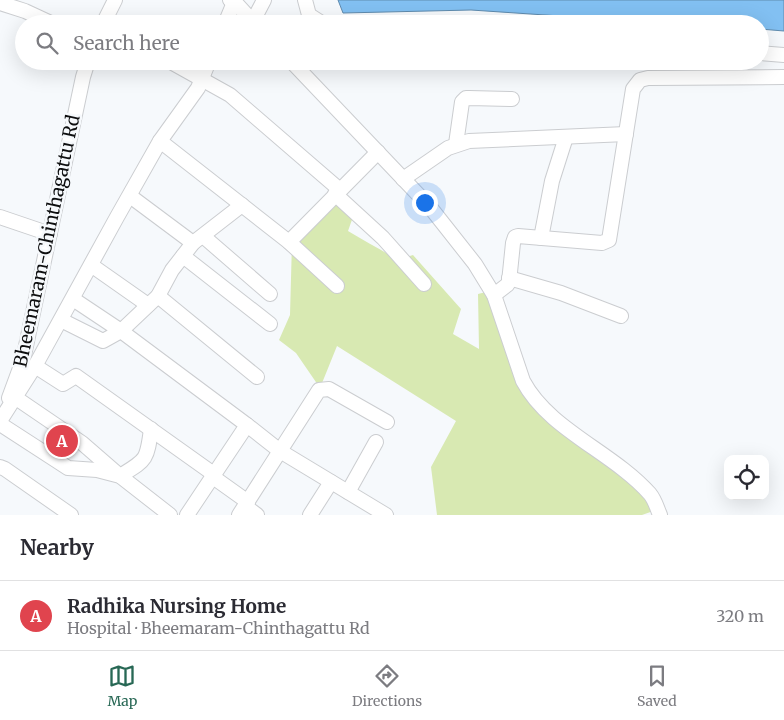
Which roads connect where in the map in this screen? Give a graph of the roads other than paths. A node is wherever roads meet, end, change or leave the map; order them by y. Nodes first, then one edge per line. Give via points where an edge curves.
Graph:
1 (115, 0) edge
2 (233, 0) edge
3 (264, 0) edge
4 (306, 0) edge
5 (0, 3) edge
6 (34, 15) edge
7 (108, 15) edge
8 (228, 15) edge
9 (247, 15) edge
10 (257, 15) edge
11 (309, 15) edge
12 (769, 54) edge
13 (784, 55) edge
14 (85, 70) edge
15 (186, 70) edge
16 (205, 70) edge
17 (300, 70) edge
18 (784, 77) edge
19 (201, 79) junction
20 (512, 99) dead end
21 (626, 134) junction
22 (566, 136) junction
23 (160, 142) junction
24 (456, 144) junction
25 (378, 152) junction
26 (403, 179) junction
27 (338, 192) junction
28 (130, 196) junction
29 (242, 205) junction
30 (0, 217) edge
31 (50, 234) junction
32 (541, 238) junction
33 (198, 239) junction
34 (288, 242) junction
35 (183, 256) junction
36 (91, 265) junction
37 (510, 278) junction
38 (424, 284) dead end
39 (337, 286) dead end
40 (270, 294) dead end
41 (494, 295) junction
42 (73, 299) junction
43 (153, 300) junction
44 (621, 316) dead end
45 (61, 320) junction
46 (270, 324) dead end
47 (121, 332) junction
48 (35, 366) junction
49 (257, 377) dead end
50 (16, 398) junction
51 (0, 421) edge
52 (387, 422) dead end
53 (247, 425) junction
54 (151, 429) junction
55 (376, 442) dead end
56 (280, 451) junction
57 (0, 467) edge
58 (120, 476) junction
59 (214, 476) junction
60 (331, 482) junction
61 (348, 492) junction
62 (244, 508) edge
63 (383, 514) edge
64 (71, 515) edge
65 (170, 515) edge
66 (187, 515) edge
67 (257, 515) edge
68 (310, 515) edge
69 (660, 515) edge

1 - 7 street
2 - 8 street
2 - 9 street
3 - 10 street
4 - 11 street
5 - 6 street
12 - 13 street
14 - 31 street, Bheemaram-Chinthagattu Rd
15 - 19 street
16 - 19 street
17 - 25 street
18 - 21 street via 640,80 633,89
19 - 23 street
19 - 27 street via 230,95
20 - 24 street via 464,100
21 - 22 street
21 - 32 street via 609,240 602,243
22 - 24 street
22 - 32 street via 552,181
23 - 28 street
23 - 29 street
24 - 26 street
25 - 26 street
25 - 27 street
26 - 41 street via 469,256
27 - 34 street
27 - 38 street
28 - 33 street
28 - 36 street
29 - 33 street
29 - 34 street
30 - 31 street
31 - 51 street, Bheemaram-Chinthagattu Rd via 24,360
32 - 37 street via 515,237
33 - 35 street
33 - 40 street
34 - 39 street
35 - 43 street
35 - 46 street
36 - 42 street
36 - 43 street
37 - 41 street via 507,285
37 - 44 street
41 - 69 street via 523,381 539,406 615,463 651,495
42 - 45 street
42 - 47 street
43 - 47 street
43 - 49 street
45 - 47 street via 103,342
45 - 48 street
47 - 53 street
48 - 50 street
48 - 54 street via 63,384 76,376
50 - 51 street
50 - 58 street via 82,443
51 - 58 street via 68,468
52 - 56 street via 329,389 319,390
53 - 56 street
53 - 59 street
54 - 58 street via 148,452 141,463
54 - 59 street
55 - 61 street
56 - 60 street
56 - 62 street
57 - 64 street
58 - 65 street
59 - 62 street
59 - 66 street
60 - 61 street
60 - 68 street
61 - 63 street
62 - 67 street

